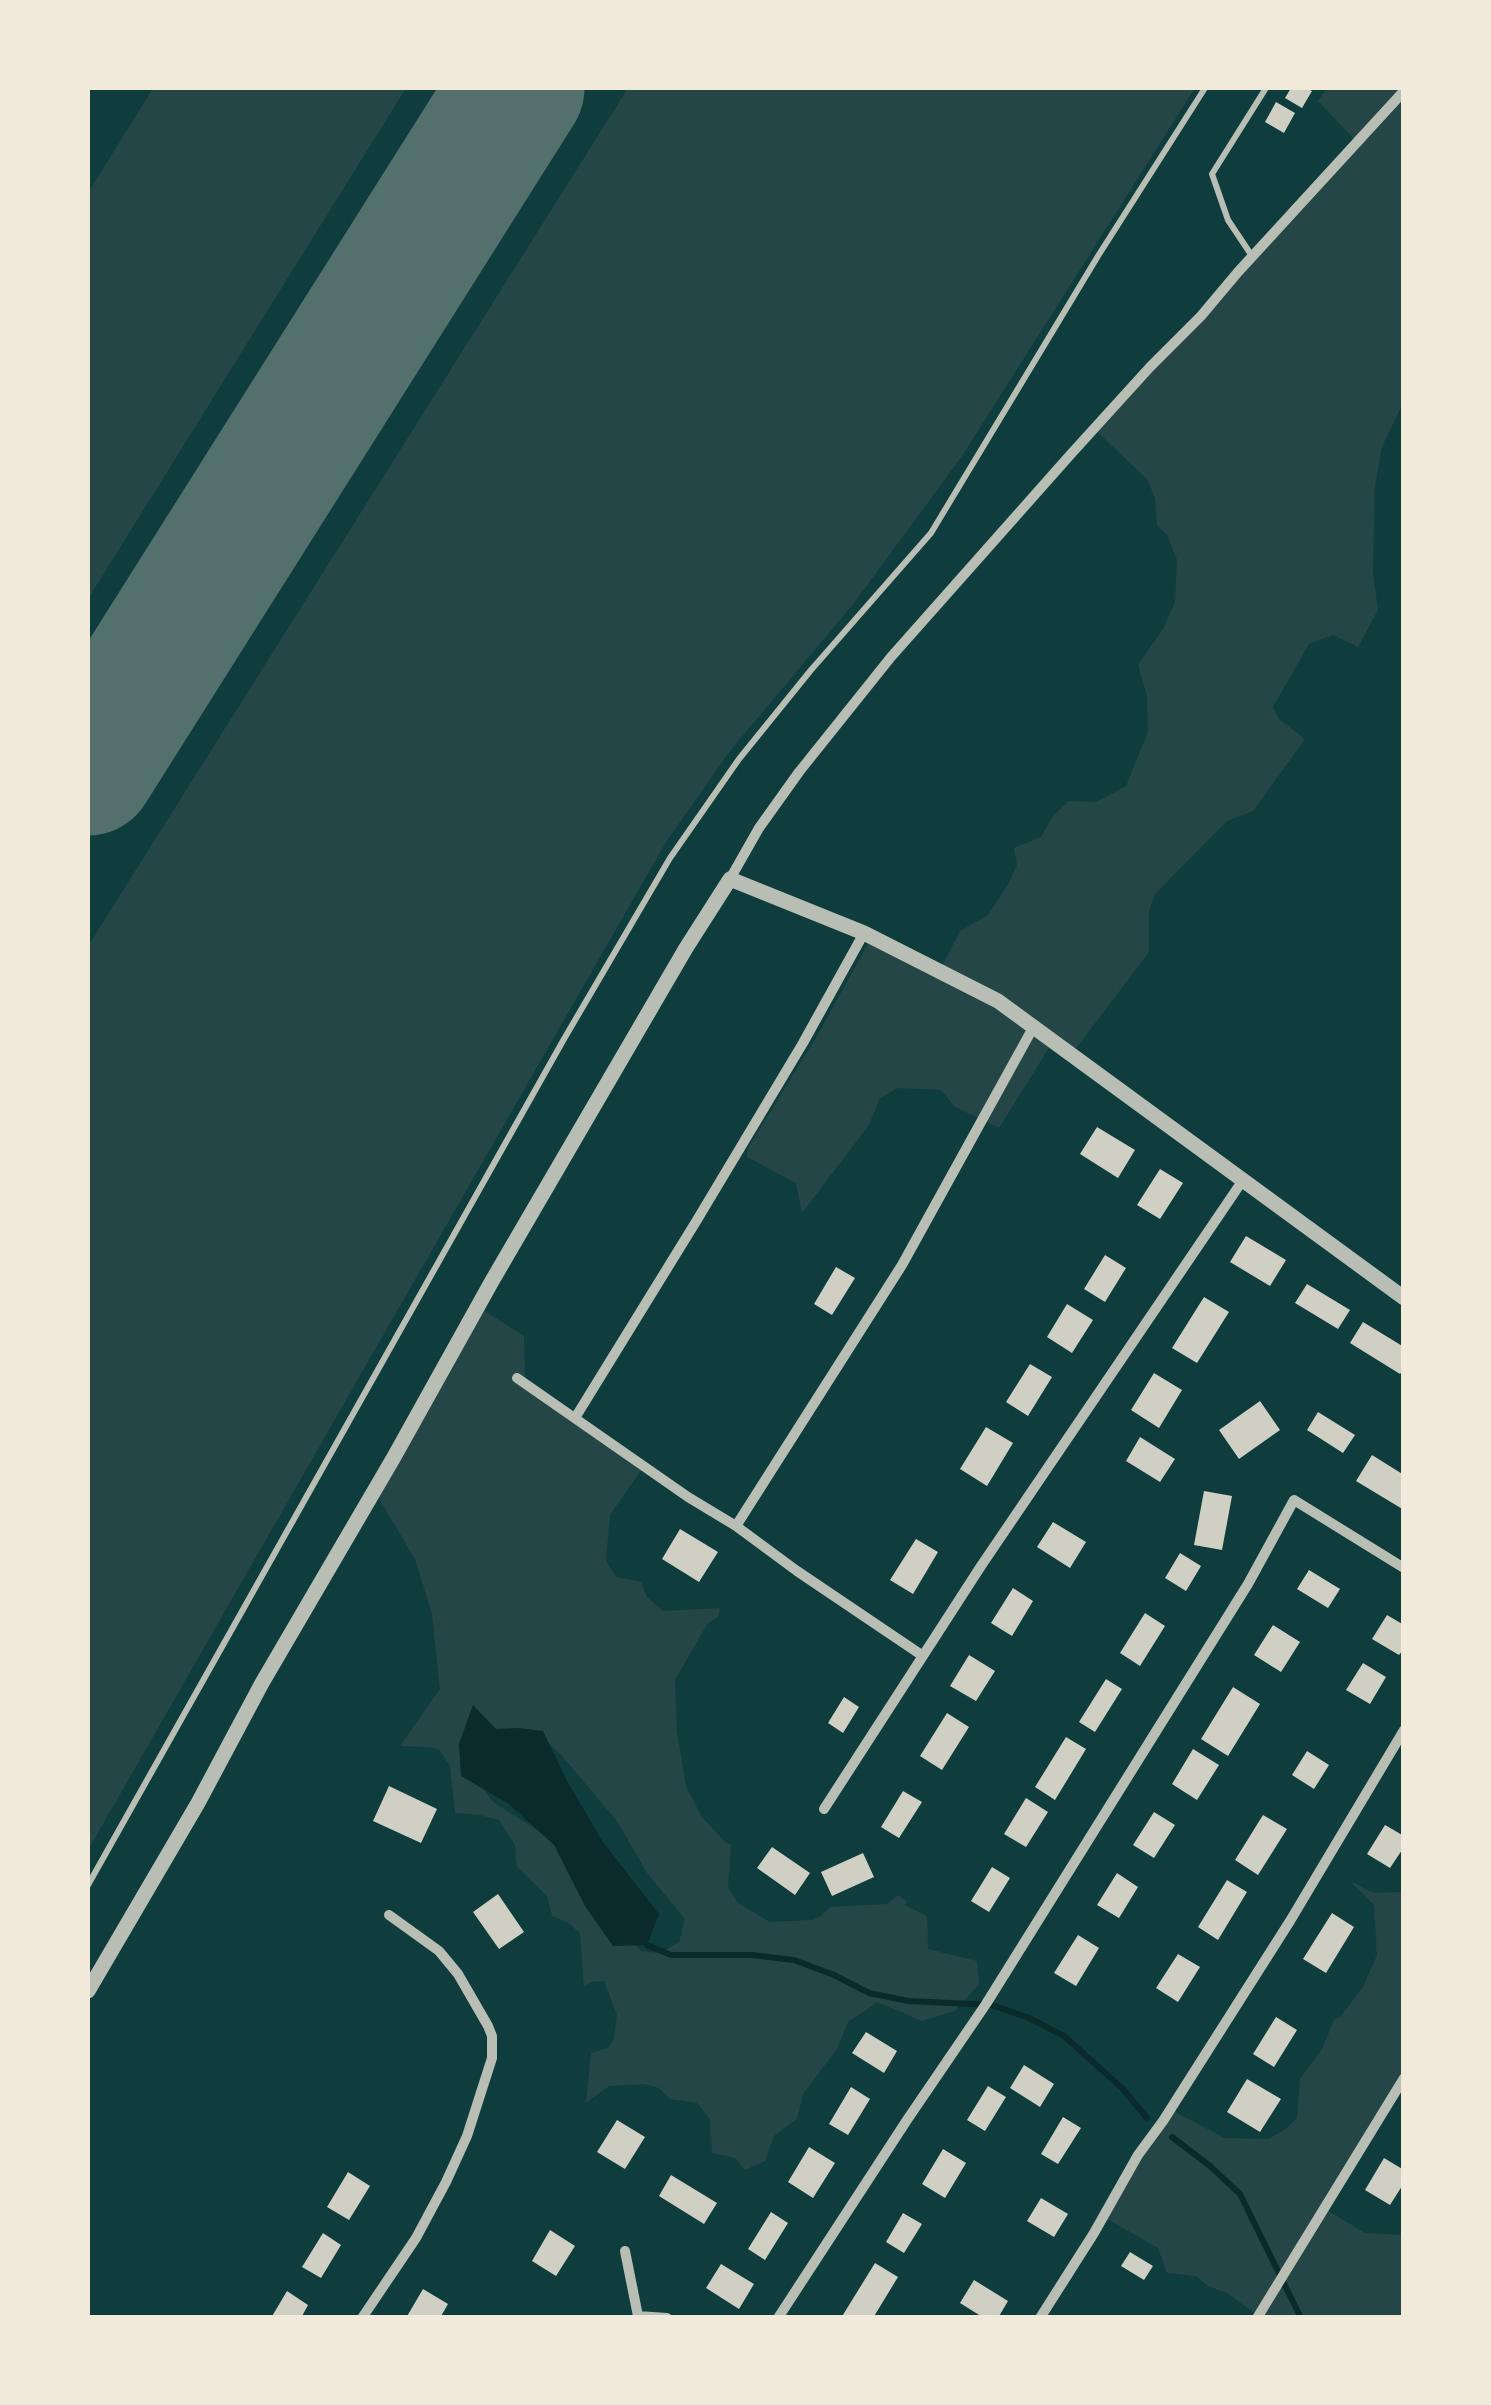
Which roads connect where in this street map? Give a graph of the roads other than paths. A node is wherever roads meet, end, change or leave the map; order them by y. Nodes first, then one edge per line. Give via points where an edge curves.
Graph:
1 (1205, 88) edge
2 (1266, 88) edge
3 (1404, 91) edge
4 (1253, 257) junction
5 (730, 879) junction
6 (864, 934) junction
7 (1034, 1026) junction
8 (1243, 1180) junction
9 (1404, 1298) edge
10 (517, 1378) dead end
11 (575, 1418) junction
12 (736, 1526) junction
13 (1404, 1568) edge
14 (923, 1656) junction
15 (1404, 1730) edge
16 (824, 1808) dead end
17 (88, 1884) edge
18 (389, 1914) dead end
19 (88, 1991) edge
20 (1404, 2078) edge
21 (624, 2251) dead end
22 (637, 2317) edge
23 (362, 2318) edge
24 (666, 2318) edge
25 (778, 2318) edge
26 (1040, 2318) edge
27 (1256, 2318) edge

1 - 17 lane via 931,534 799,685 670,858
2 - 4 lane via 1212,174 1228,220
3 - 4 street
4 - 5 street via 891,657 779,800
5 - 6 street
5 - 19 street
6 - 7 street via 968,984
6 - 11 street
7 - 8 street
7 - 12 street via 902,1265
8 - 9 street
8 - 14 street
10 - 11 street
11 - 12 street
12 - 14 street
13 - 25 street via 1294,1500 1095,1832
14 - 16 street
15 - 26 street
18 - 23 street via 458,1974 488,2026 492,2058 446,2182
20 - 27 street
21 - 22 street
22 - 24 street

